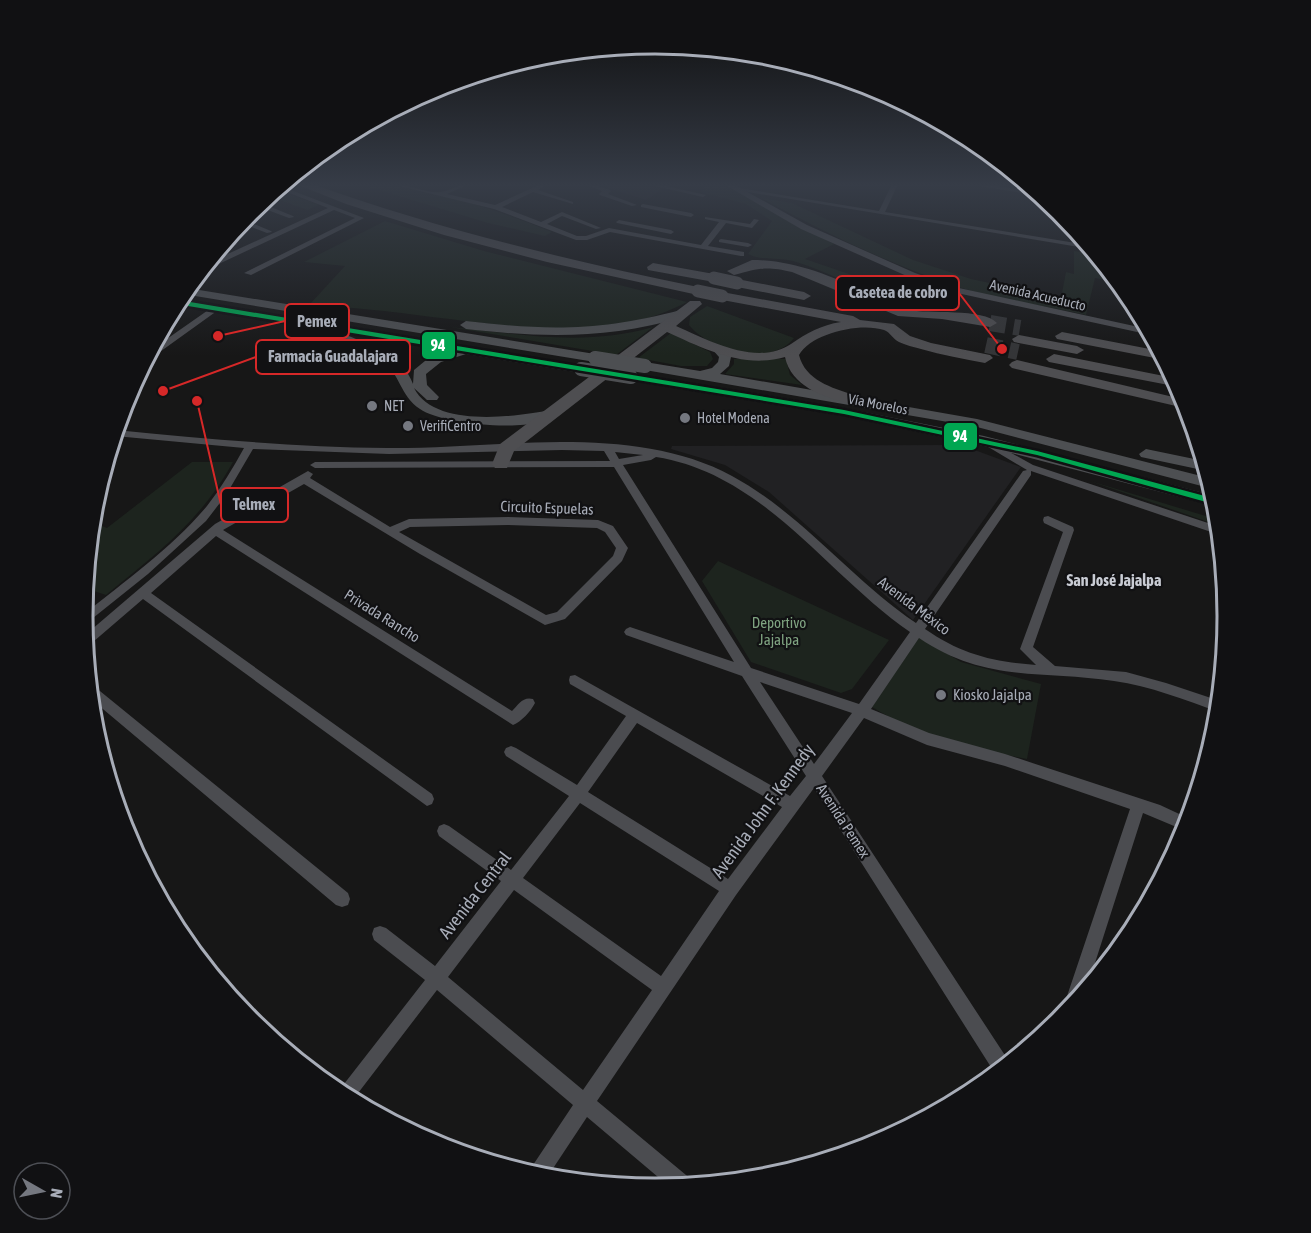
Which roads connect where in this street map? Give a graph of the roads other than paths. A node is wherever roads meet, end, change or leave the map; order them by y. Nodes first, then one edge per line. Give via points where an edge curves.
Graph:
1 (261, 242) edge
2 (313, 242) edge
3 (479, 242) edge
4 (538, 242) edge
5 (678, 242) edge
6 (708, 242) edge
7 (726, 242) edge
8 (837, 242) edge
9 (1056, 242) edge
10 (748, 245) dead end
11 (1077, 245) edge
12 (704, 246) junction
13 (741, 254) dead end
14 (221, 259) edge
15 (621, 260) dead end
16 (642, 265) dead end
17 (248, 273) dead end
18 (736, 277) junction
19 (196, 293) edge
20 (696, 297) junction
21 (188, 304) edge
22 (216, 308) junction
23 (314, 312) junction
24 (681, 314) junction
25 (905, 314) junction
26 (303, 323) junction
27 (665, 326) junction
28 (890, 327) junction
29 (1140, 330) edge
30 (162, 346) edge
31 (1018, 346) junction
32 (718, 348) junction
33 (794, 348) junction
34 (1123, 348) junction
35 (1150, 349) edge
36 (484, 353) junction
37 (1153, 354) edge
38 (1159, 367) edge
39 (699, 375) junction
40 (1166, 380) edge
41 (1095, 382) junction
42 (1172, 394) edge
43 (848, 398) junction
44 (567, 402) junction
45 (1176, 403) edge
46 (550, 414) junction
47 (124, 434) edge
48 (1040, 438) junction
49 (984, 441) junction
50 (251, 444) junction
51 (507, 448) junction
52 (608, 449) junction
53 (327, 450) junction
54 (429, 451) junction
55 (661, 455) junction
56 (618, 463) junction
57 (501, 464) junction
58 (1197, 464) edge
59 (315, 465) junction
60 (425, 465) junction
61 (1027, 473) dead end
62 (304, 479) junction
63 (1201, 481) edge
64 (1205, 499) edge
65 (1048, 520) dead end
66 (1210, 528) edge
67 (215, 530) junction
68 (390, 531) junction
69 (171, 548) junction
70 (186, 555) junction
71 (143, 593) junction
72 (93, 613) edge
73 (917, 630) junction
74 (630, 632) dead end
75 (94, 636) edge
76 (1052, 671) junction
77 (748, 674) junction
78 (574, 680) dead end
79 (99, 699) edge
80 (528, 703) dead end
81 (1211, 704) edge
82 (862, 711) junction
83 (635, 715) junction
84 (511, 752) dead end
85 (814, 776) junction
86 (578, 795) junction
87 (427, 799) dead end
88 (792, 804) junction
89 (1138, 805) junction
90 (1179, 821) edge
91 (444, 831) dead end
92 (512, 879) junction
93 (730, 889) junction
94 (342, 899) dead end
95 (380, 934) dead end
96 (436, 977) junction
97 (1079, 985) edge
98 (663, 988) junction
99 (999, 1062) edge
100 (350, 1089) edge
101 (583, 1104) junction
102 (542, 1167) edge
103 (675, 1178) edge

1 - 14 street
2 - 17 street
3 - 20 highway
4 - 15 highway
5 - 12 street
6 - 12 street
7 - 10 street
8 - 29 street, Avenida Acueducto via 957,290
9 - 11 street
12 - 13 street
16 - 18 highway, bridge via 714,278
18 - 25 highway
18 - 25 highway via 756,263 782,265
19 - 23 main road, Vía Morelos
20 - 24 highway
20 - 28 highway, bridge via 722,296
21 - 22 main road, Vía Morelos
22 - 26 main road, Vía Morelos
22 - 30 street
23 - 24 main road via 372,314 557,335 630,327
23 - 39 main road, Vía Morelos, bridge
24 - 27 highway
25 - 28 highway via 987,340 909,341
26 - 36 main road, Vía Morelos
26 - 46 main road via 386,357 400,371 414,399 439,413 496,421
27 - 32 highway
27 - 44 highway
28 - 33 highway via 841,326 810,335
31 - 34 highway
31 - 38 highway
31 - 40 highway
31 - 41 highway
32 - 33 highway via 757,356
32 - 39 main road via 725,357 723,366 716,372
33 - 43 highway via 792,359 801,374 819,387
34 - 35 highway
34 - 37 highway
36 - 44 main road via 436,359 419,373 420,387 445,405 479,415 519,413
36 - 49 main road, Vía Morelos, bridge via 844,412
39 - 43 main road, Vía Morelos
41 - 42 highway
41 - 45 highway
43 - 48 main road, Vía Morelos
44 - 46 highway
46 - 51 highway
47 - 50 street, Avenida México
48 - 58 main road
48 - 63 main road, Vía Morelos
49 - 64 main road, Vía Morelos
49 - 66 street via 1029,467
50 - 53 street, Avenida México
50 - 69 street via 204,517
51 - 52 street, Avenida México
51 - 54 street, Avenida México
51 - 57 highway
52 - 55 street, Avenida México
52 - 56 street, Avenida Pemex
53 - 54 street, Avenida México
53 - 59 street
54 - 60 street
55 - 56 street, Avenida México
55 - 73 street, Avenida México via 692,462 735,481 772,507
56 - 57 street, Avenida México
56 - 77 street, Avenida Pemex
57 - 60 street, Avenida México
59 - 60 street, Avenida México
59 - 62 street
61 - 73 street, Avenida John F. Kennedy
62 - 67 street
62 - 68 street, Circuito Espuelas
65 - 76 street via 1069,530 1026,650
67 - 70 street
67 - 80 street, Privada Rancho via 513,719
68 - 68 street, Circuito Espuelas via 545,620 561,616 618,558 622,548 609,529 598,524 409,523
69 - 70 street
69 - 72 street
70 - 71 street
71 - 75 street
71 - 87 street
73 - 76 street, Avenida México via 965,658 1003,669
73 - 82 street, Avenida John F. Kennedy
74 - 77 street
76 - 81 street, Avenida México via 1114,676
77 - 82 street
77 - 85 street, Avenida Pemex
78 - 83 street
79 - 94 street
82 - 85 street, Avenida John F. Kennedy
82 - 89 street via 927,739 1001,759
83 - 86 street, Avenida Central
83 - 88 street
84 - 86 street
85 - 88 street, Avenida John F. Kennedy
85 - 99 street, Avenida Pemex
86 - 92 street, Avenida Central
86 - 93 street
88 - 93 street, Avenida John F. Kennedy
89 - 90 street
89 - 97 street
91 - 92 street
92 - 96 street, Avenida Central
92 - 98 street
93 - 98 street, Avenida John F. Kennedy
95 - 96 street
96 - 100 street, Avenida Central
96 - 101 street
98 - 101 street, Avenida John F. Kennedy
101 - 102 street, Avenida John F. Kennedy
101 - 103 street

